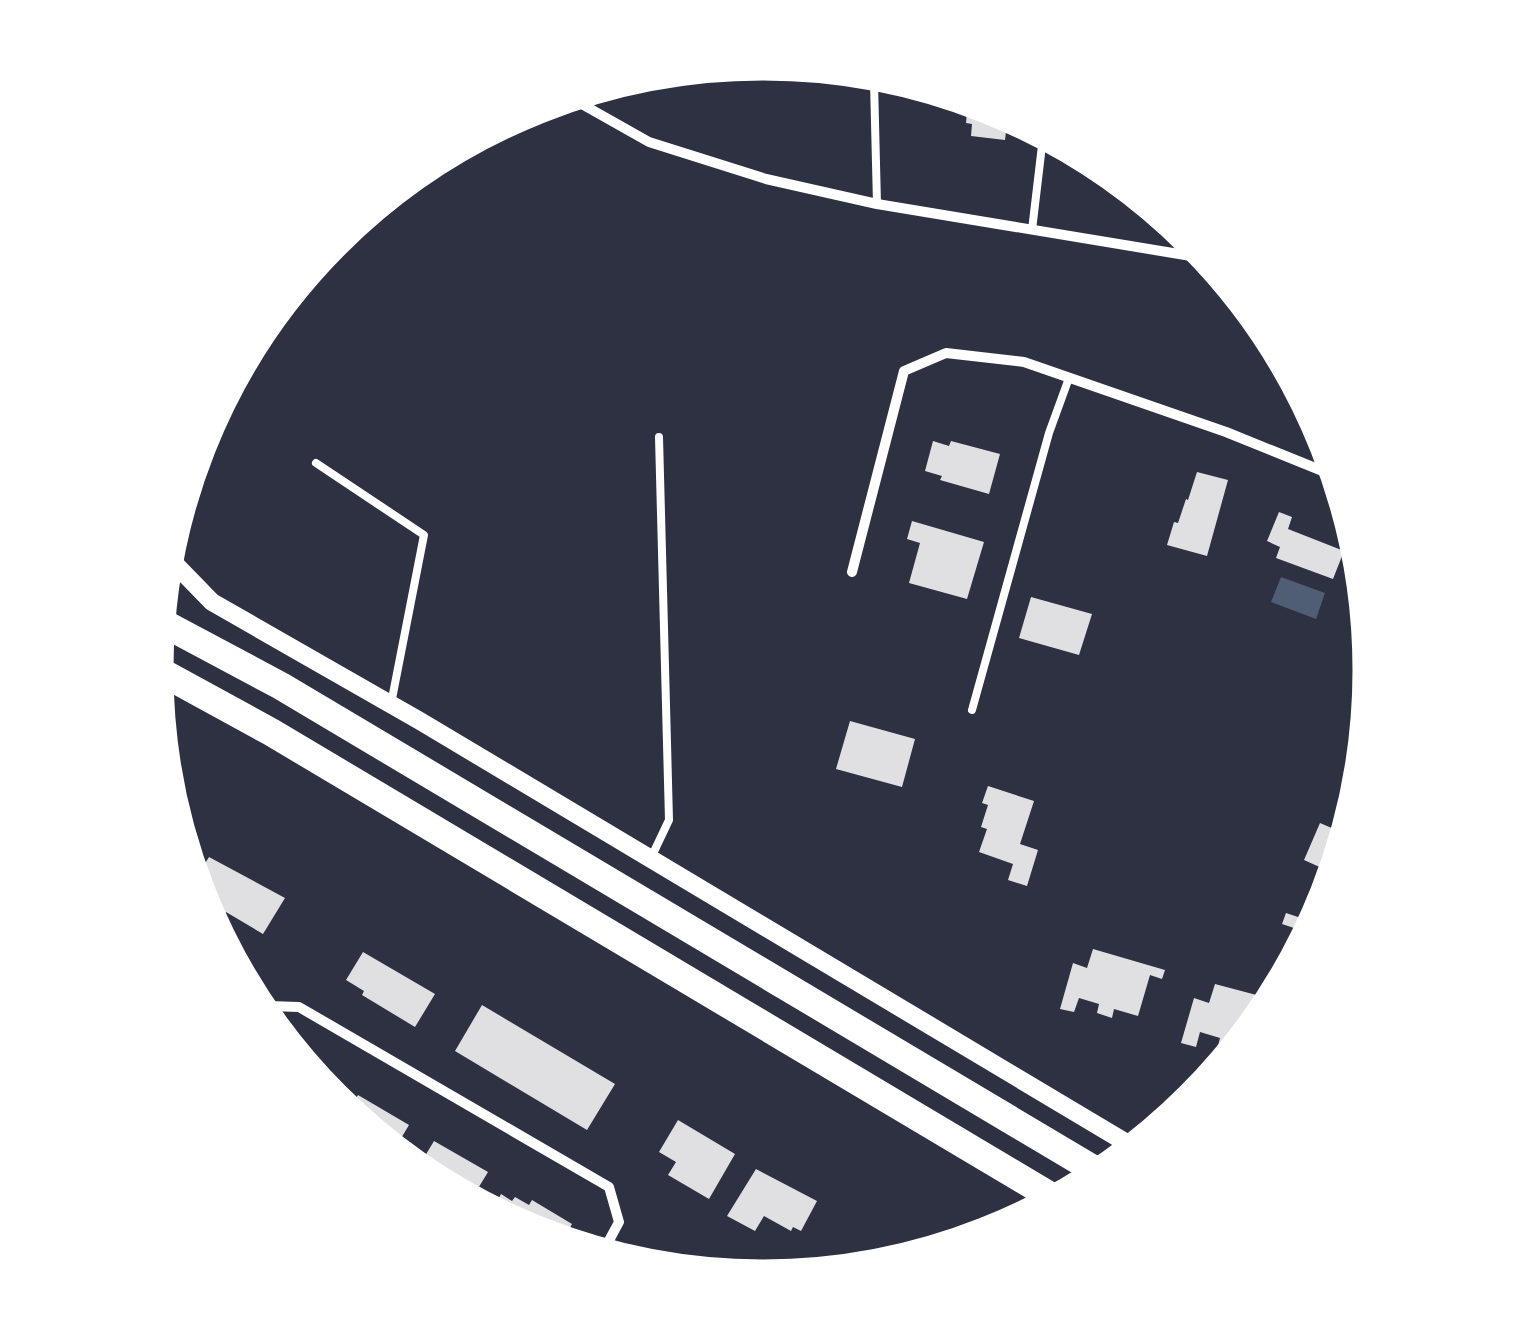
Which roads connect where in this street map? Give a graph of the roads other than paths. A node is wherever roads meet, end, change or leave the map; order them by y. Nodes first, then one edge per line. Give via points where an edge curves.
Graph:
1 (874, 88) edge
2 (584, 106) edge
3 (1042, 147) edge
4 (877, 204) junction
5 (1032, 230) junction
6 (1186, 255) edge
7 (1069, 378) junction
8 (659, 437) dead end
9 (316, 463) dead end
10 (1321, 471) edge
11 (180, 570) edge
12 (852, 572) dead end
13 (172, 628) edge
14 (171, 677) edge
15 (390, 704) junction
16 (972, 710) dead end
17 (650, 860) junction
18 (276, 1006) edge
19 (1123, 1141) edge
20 (1087, 1167) edge
21 (1043, 1192) edge
22 (608, 1242) edge

1 - 4 lane
2 - 4 street via 649,142 766,179
3 - 5 lane
4 - 5 street
5 - 6 street
7 - 10 street
7 - 12 street via 1024,362 946,353 904,371
7 - 16 lane
8 - 17 lane via 669,820
9 - 15 lane via 424,535
11 - 15 street via 212,602
13 - 20 highway via 281,686
14 - 21 highway
15 - 17 street
17 - 19 street
18 - 22 street via 299,1006 609,1186 619,1222

